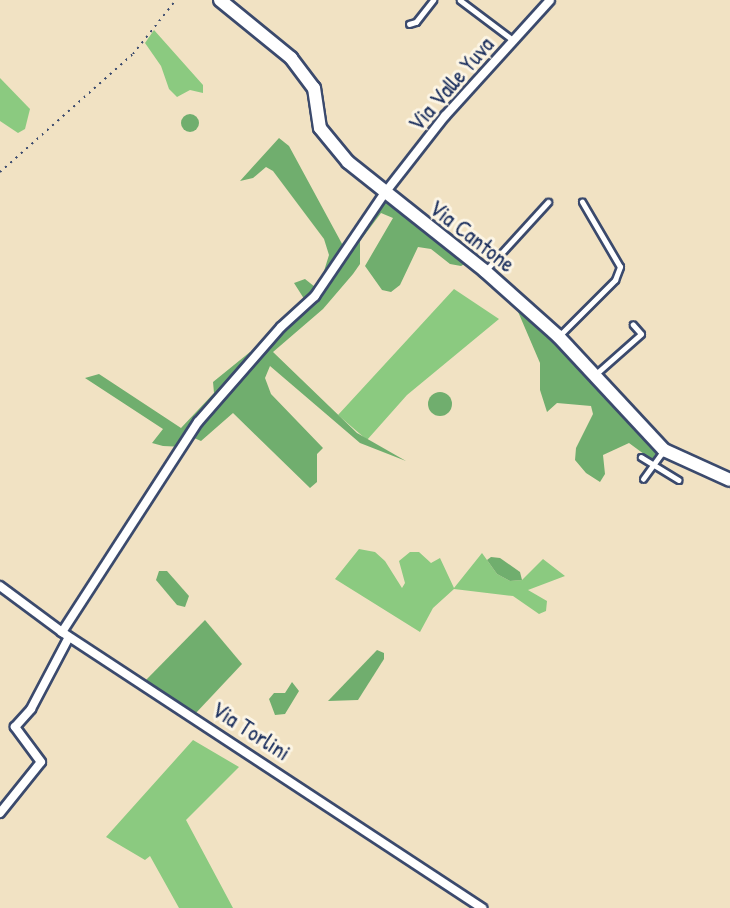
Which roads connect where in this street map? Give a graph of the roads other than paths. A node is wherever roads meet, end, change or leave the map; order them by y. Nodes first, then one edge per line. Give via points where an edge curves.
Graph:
1 (220, 0) edge
2 (433, 0) edge
3 (460, 0) edge
4 (550, 0) edge
5 (408, 24) dead end
6 (514, 41) junction
7 (384, 194) junction
8 (548, 202) dead end
9 (582, 202) dead end
10 (485, 271) junction
11 (633, 325) dead end
12 (558, 336) junction
13 (593, 376) junction
14 (664, 450) junction
15 (641, 457) dead end
16 (653, 465) junction
17 (643, 479) dead end
18 (679, 480) dead end
19 (730, 480) edge
20 (0, 586) edge
21 (66, 635) junction
22 (0, 813) edge
23 (482, 908) edge

1 - 7 main road, Via Cantone via 291,58 314,88 316,119 327,138
2 - 5 lane via 416,22
3 - 6 lane
4 - 6 street, Via Valle Yuva
6 - 7 street, Via Valle Yuva via 445,116
7 - 10 main road, Via Cantone
7 - 21 street, Via Valle Yuva via 315,296 281,327 198,422
8 - 10 lane
9 - 12 lane via 620,267 615,280
10 - 12 main road, Via Cantone
11 - 13 lane via 641,334
12 - 13 main road, Via Cantone
13 - 14 main road, Via Cantone
14 - 16 lane
14 - 19 main road, Via Cantone
15 - 16 lane
16 - 17 lane
16 - 18 lane
20 - 21 street, Via Torlini
21 - 22 street, Via Valle Yuva via 31,709 15,727 41,762
21 - 23 street, Via Torlini

